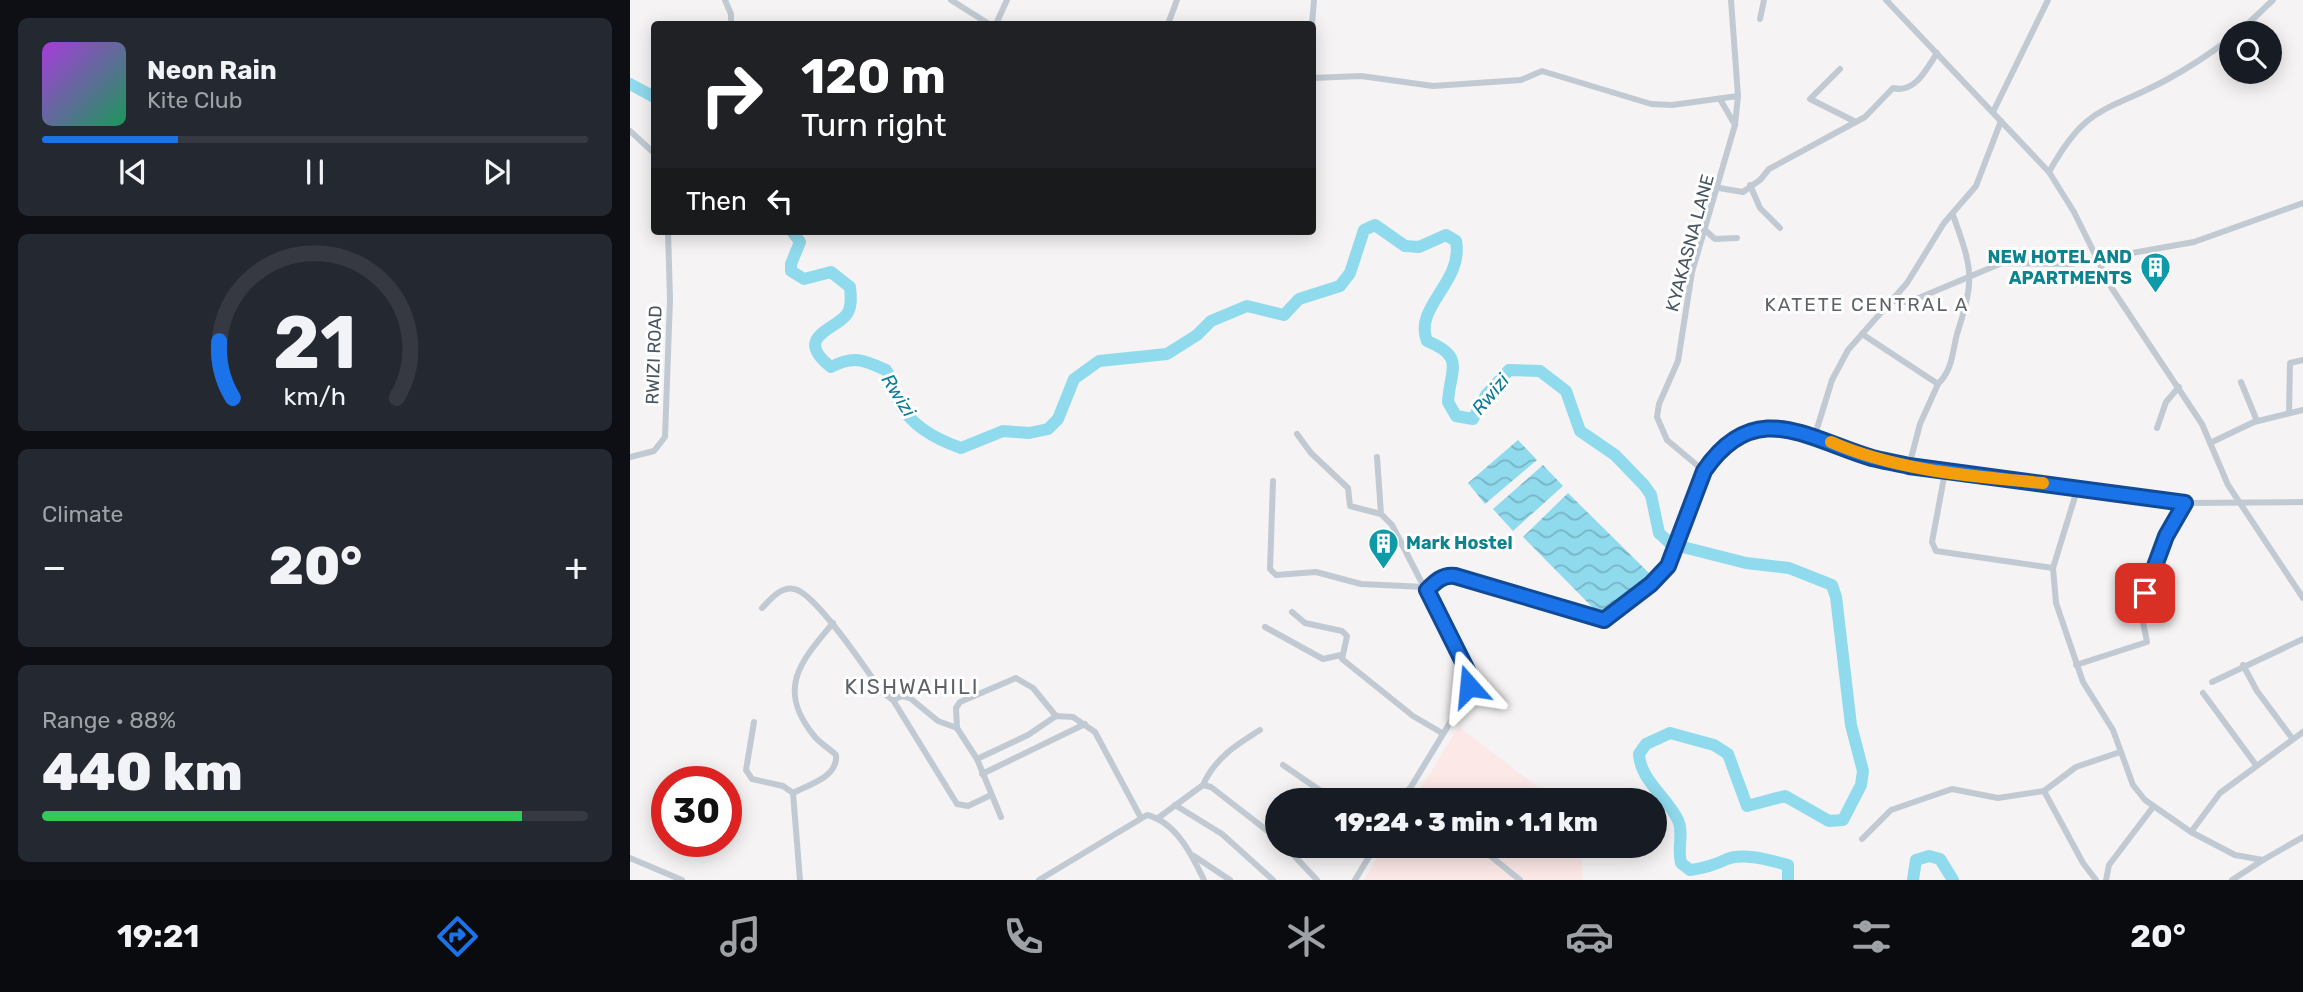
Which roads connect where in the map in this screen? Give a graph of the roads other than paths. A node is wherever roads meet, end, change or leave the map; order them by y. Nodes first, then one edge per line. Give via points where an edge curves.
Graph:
1 (725, 0) edge
2 (951, 0) edge
3 (1007, 0) edge
4 (1177, 0) edge
5 (1314, 0) edge
6 (1731, 0) edge
7 (1764, 0) edge
8 (1886, 0) edge
9 (2048, 0) edge
10 (2273, 0) edge
11 (1760, 19) dead end
12 (731, 21) edge
13 (984, 21) edge
14 (997, 21) edge
15 (1169, 21) edge
16 (1312, 21) edge
17 (2251, 21) edge
18 (2219, 46) edge
19 (1937, 53) junction
20 (1840, 69) dead end
21 (1316, 78) edge
22 (1738, 96) junction
23 (1720, 99) junction
24 (1993, 112) junction
25 (1854, 121) junction
26 (2001, 121) junction
27 (1735, 125) junction
28 (630, 131) edge
29 (651, 150) edge
30 (2049, 172) junction
31 (1750, 185) junction
32 (1719, 188) junction
33 (2303, 203) edge
34 (1953, 215) junction
35 (1780, 228) dead end
36 (1705, 230) junction
37 (668, 235) edge
38 (1737, 238) dead end
39 (2096, 260) junction
40 (1972, 274) junction
41 (1892, 301) junction
42 (1862, 334) junction
43 (2303, 360) edge
44 (2241, 382) dead end
45 (1938, 384) junction
46 (2179, 387) junction
47 (2303, 410) edge
48 (2289, 412) junction
49 (2257, 421) junction
50 (2157, 428) dead end
51 (1297, 434) dead end
52 (1815, 435) junction
53 (2210, 443) junction
54 (630, 457) edge
55 (1377, 457) dead end
56 (1909, 466) junction
57 (1704, 471) junction
58 (1945, 472) junction
59 (1273, 481) dead end
60 (2078, 487) junction
61 (2303, 502) edge
62 (2185, 503) junction
63 (2242, 504) junction
64 (1381, 514) junction
65 (2053, 568) junction
66 (1426, 589) junction
67 (2303, 598) edge
68 (762, 608) dead end
69 (1292, 612) dead end
70 (832, 623) junction
71 (1265, 627) dead end
72 (2303, 639) edge
73 (1341, 655) junction
74 (2077, 665) junction
75 (2244, 666) junction
76 (2212, 682) dead end
77 (2203, 693) dead end
78 (893, 700) junction
79 (1056, 716) junction
80 (754, 722) dead end
81 (1085, 723) junction
82 (957, 728) junction
83 (1259, 730) dead end
84 (2303, 732) edge
85 (1442, 733) junction
86 (2292, 738) junction
87 (2120, 752) junction
88 (976, 759) junction
89 (1283, 765) dead end
90 (2256, 765) junction
91 (982, 774) junction
92 (1203, 785) junction
93 (1317, 788) edge
94 (1410, 788) edge
95 (2045, 791) junction
96 (793, 793) junction
97 (991, 795) junction
98 (1175, 805) junction
99 (2153, 807) junction
100 (1140, 816) junction
101 (1001, 817) dead end
102 (1158, 818) junction
103 (1265, 828) edge
104 (2191, 832) junction
105 (2303, 837) edge
106 (1862, 839) dead end
107 (1193, 856) junction
108 (630, 858) edge
109 (1296, 858) edge
110 (1368, 858) edge
111 (1493, 858) edge
112 (2263, 860) junction
113 (682, 880) edge
114 (800, 880) edge
115 (1039, 880) edge
116 (1204, 880) edge
117 (1230, 880) edge
118 (1273, 880) edge
119 (1317, 880) edge
120 (1355, 880) edge
121 (1520, 880) edge
122 (2096, 880) edge
123 (2106, 880) edge
124 (2232, 880) edge

1 - 12 street
2 - 13 street
3 - 14 street
4 - 15 street
5 - 16 street
6 - 22 street, KYAKASNA LANE
7 - 11 street
8 - 19 street
9 - 24 street
10 - 17 street
18 - 30 street via 2166,81 2093,114 2069,138
19 - 24 street
19 - 25 street via 1917,82 1893,88 1865,117
20 - 25 street via 1810,99
21 - 23 street via 1361,76 1433,86 1521,80 1542,71 1651,104
22 - 23 street
22 - 27 street, KYAKASNA LANE
23 - 27 street
24 - 26 street
25 - 31 street via 1769,169
26 - 30 street
26 - 34 street via 1976,186
27 - 32 street, KYAKASNA LANE
28 - 29 street
30 - 39 street
31 - 32 street via 1742,192
31 - 35 street via 1760,208
32 - 36 street, KYAKASNA LANE
33 - 39 street via 2194,243
34 - 40 street
34 - 41 street
36 - 38 street via 1715,239
36 - 57 street, KYAKASNA LANE via 1692,272 1678,361 1657,417 1667,440
37 - 54 street, RWIZI ROAD via 665,437 654,451
39 - 40 street via 2002,263
39 - 46 street
40 - 41 street via 1921,297
40 - 45 street via 1951,367
41 - 42 street
42 - 45 street
42 - 52 street via 1832,380
43 - 48 street via 2290,363
44 - 49 street
45 - 56 street via 1920,424
46 - 50 street via 2166,402
46 - 53 street
47 - 48 street
48 - 49 street
49 - 53 street
51 - 64 street via 1348,488 1350,506
52 - 56 street via 1872,458
52 - 57 street via 1780,427 1754,433 1725,448
53 - 63 street via 2218,467
55 - 64 street
56 - 58 street
57 - 66 street via 1673,556 1651,584 1599,621 1450,575
58 - 60 street
58 - 65 street via 1932,542 1936,551
59 - 66 street via 1270,569 1276,575 1315,572 1361,584
60 - 62 street
60 - 65 street
61 - 63 street
62 - 63 street
62 - 74 street via 2166,536 2140,607 2147,642
63 - 67 street
64 - 66 street via 1402,540
65 - 74 street via 2056,603
66 - 85 street via 1469,674 1465,698
68 - 70 street via 778,593 794,589
69 - 73 street via 1306,623 1342,631 1346,636
70 - 78 street via 882,692
70 - 96 street via 800,665 793,697 817,740 836,755 836,766
71 - 73 street via 1323,659
72 - 75 street
73 - 85 street via 1413,716
74 - 87 street
75 - 76 street
75 - 86 street
77 - 90 street
78 - 82 street via 910,698 938,721
78 - 97 street via 957,804 968,806
79 - 81 street
79 - 82 street via 1033,688 1016,678 960,702
79 - 88 street
80 - 96 street via 748,776
81 - 91 street
81 - 100 street via 1095,732
82 - 88 street
83 - 92 street via 1226,751
84 - 86 street
85 - 94 street
86 - 90 street
87 - 95 street via 2076,767
87 - 99 street via 2133,785
88 - 91 street
89 - 93 street
90 - 104 street via 2220,793
91 - 97 street
92 - 98 street
92 - 103 street
95 - 106 street via 1998,798 1952,789 1891,810
95 - 122 street
96 - 114 street
97 - 101 street
98 - 102 street
98 - 118 street via 1222,834
99 - 104 street
99 - 123 street via 2109,865
100 - 102 street
100 - 115 street
102 - 107 street
104 - 112 street via 2235,855
105 - 112 street
107 - 116 street
107 - 117 street
108 - 113 street
109 - 119 street
110 - 120 street
111 - 121 street
112 - 124 street

